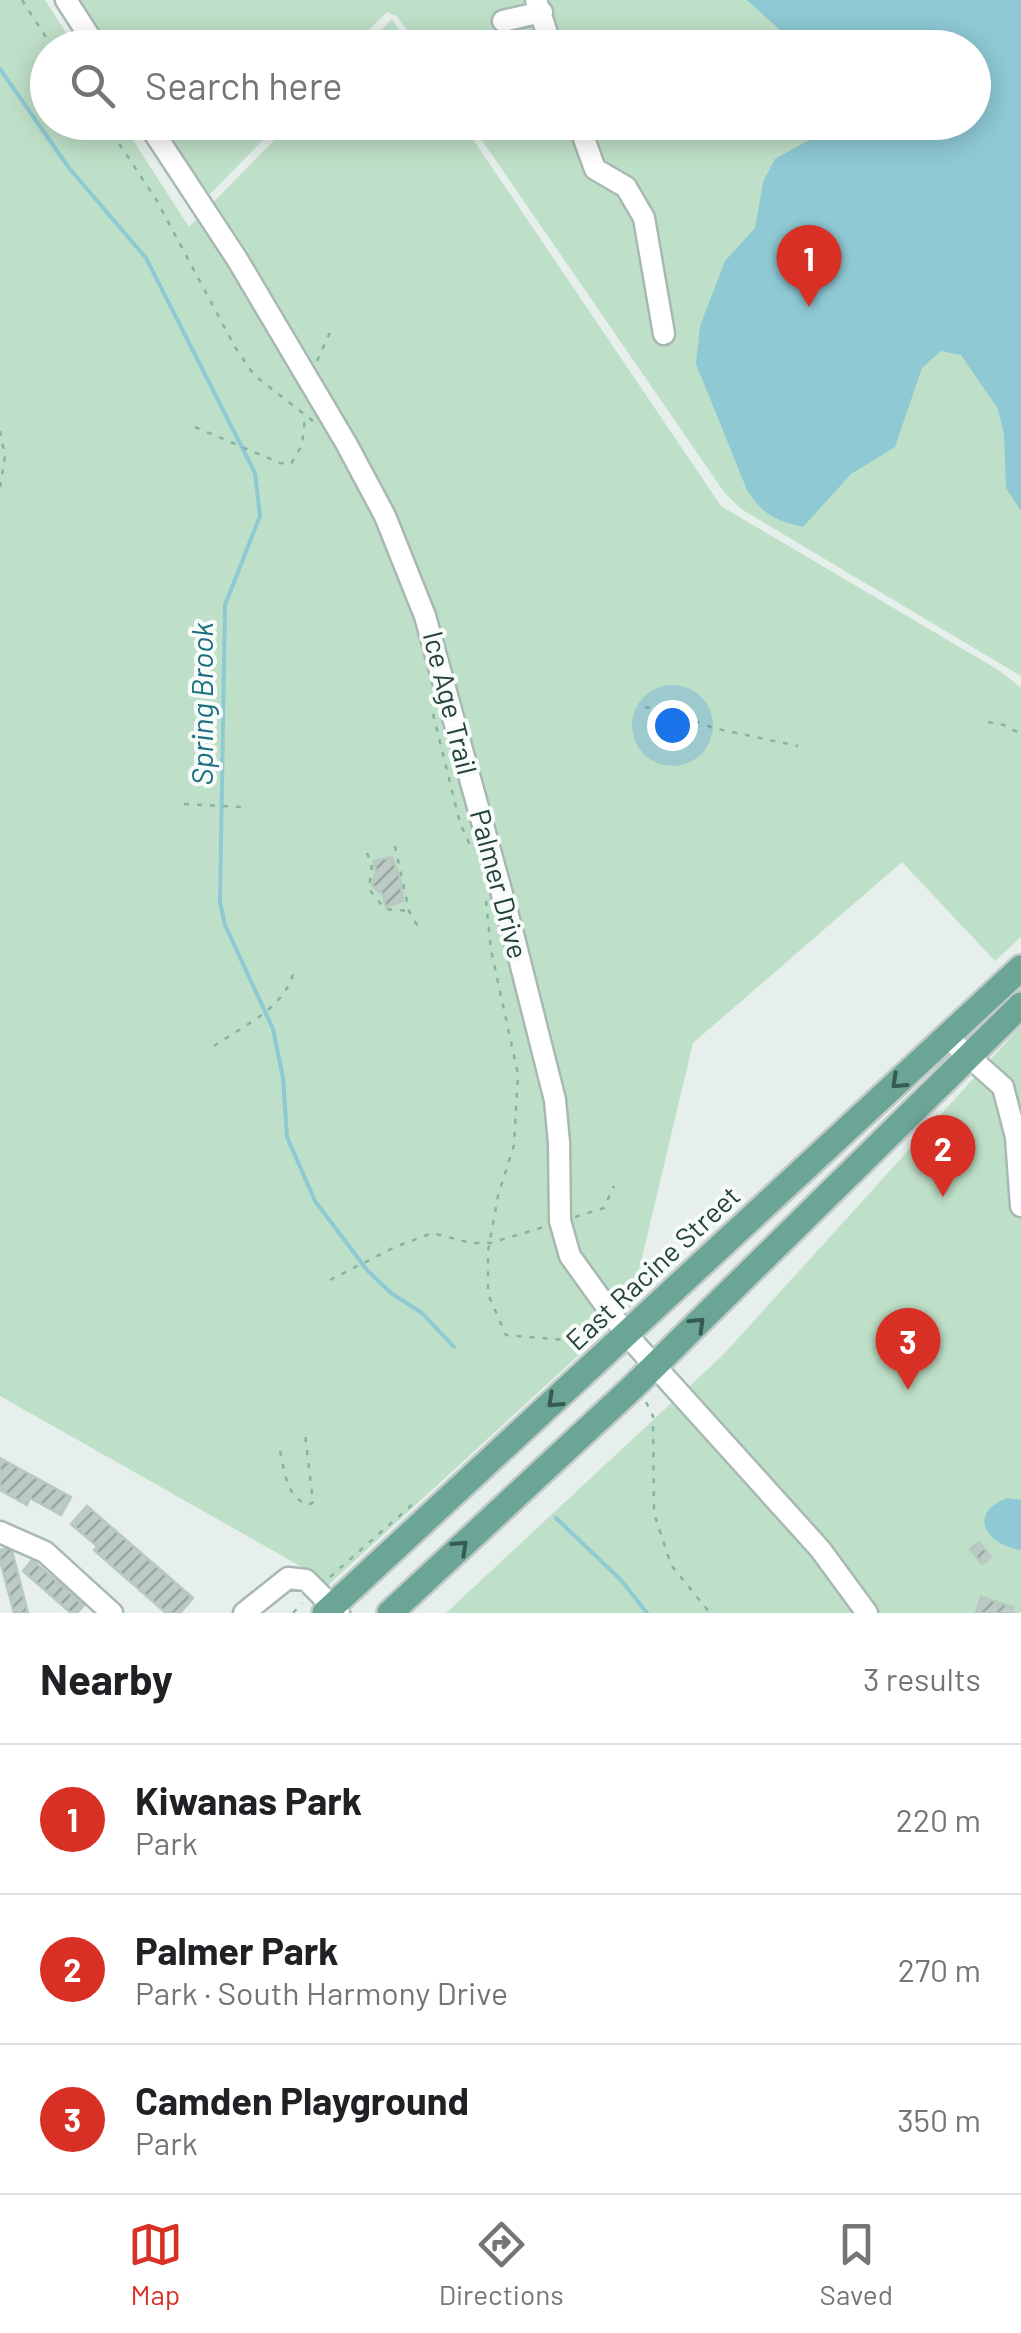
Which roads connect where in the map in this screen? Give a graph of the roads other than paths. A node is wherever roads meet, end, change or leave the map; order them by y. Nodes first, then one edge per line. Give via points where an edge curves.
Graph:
1 (66, 0) edge
2 (539, 6) edge
3 (503, 21) dead end
4 (86, 30) edge
5 (546, 30) edge
6 (159, 140) edge
7 (584, 140) edge
8 (664, 334) dead end
9 (1021, 968) edge
10 (1021, 1005) edge
11 (947, 1037) junction
12 (970, 1056) junction
13 (1021, 1206) edge
14 (626, 1334) junction
15 (656, 1366) junction
16 (0, 1532) edge
17 (333, 1610) edge
18 (112, 1613) edge
19 (244, 1613) edge
20 (390, 1613) edge
21 (868, 1613) edge

1 - 4 street
2 - 3 street
2 - 5 street
6 - 14 street, Palmer Drive via 346,443 385,516 425,616 555,1100 560,1221 570,1256
7 - 8 street via 595,170 626,188 644,218
9 - 11 main road, East Racine Street
10 - 12 main road
11 - 12 street
11 -> 14 main road, East Racine Street
12 - 13 street via 1003,1087 1016,1136
15 -> 12 main road
14 - 15 street, Palmer Drive
14 -> 17 main road, East Racine Street
20 -> 15 main road
15 - 21 street, Palmer Drive via 820,1549
16 - 18 street via 45,1552
17 - 19 street via 306,1580 288,1578

